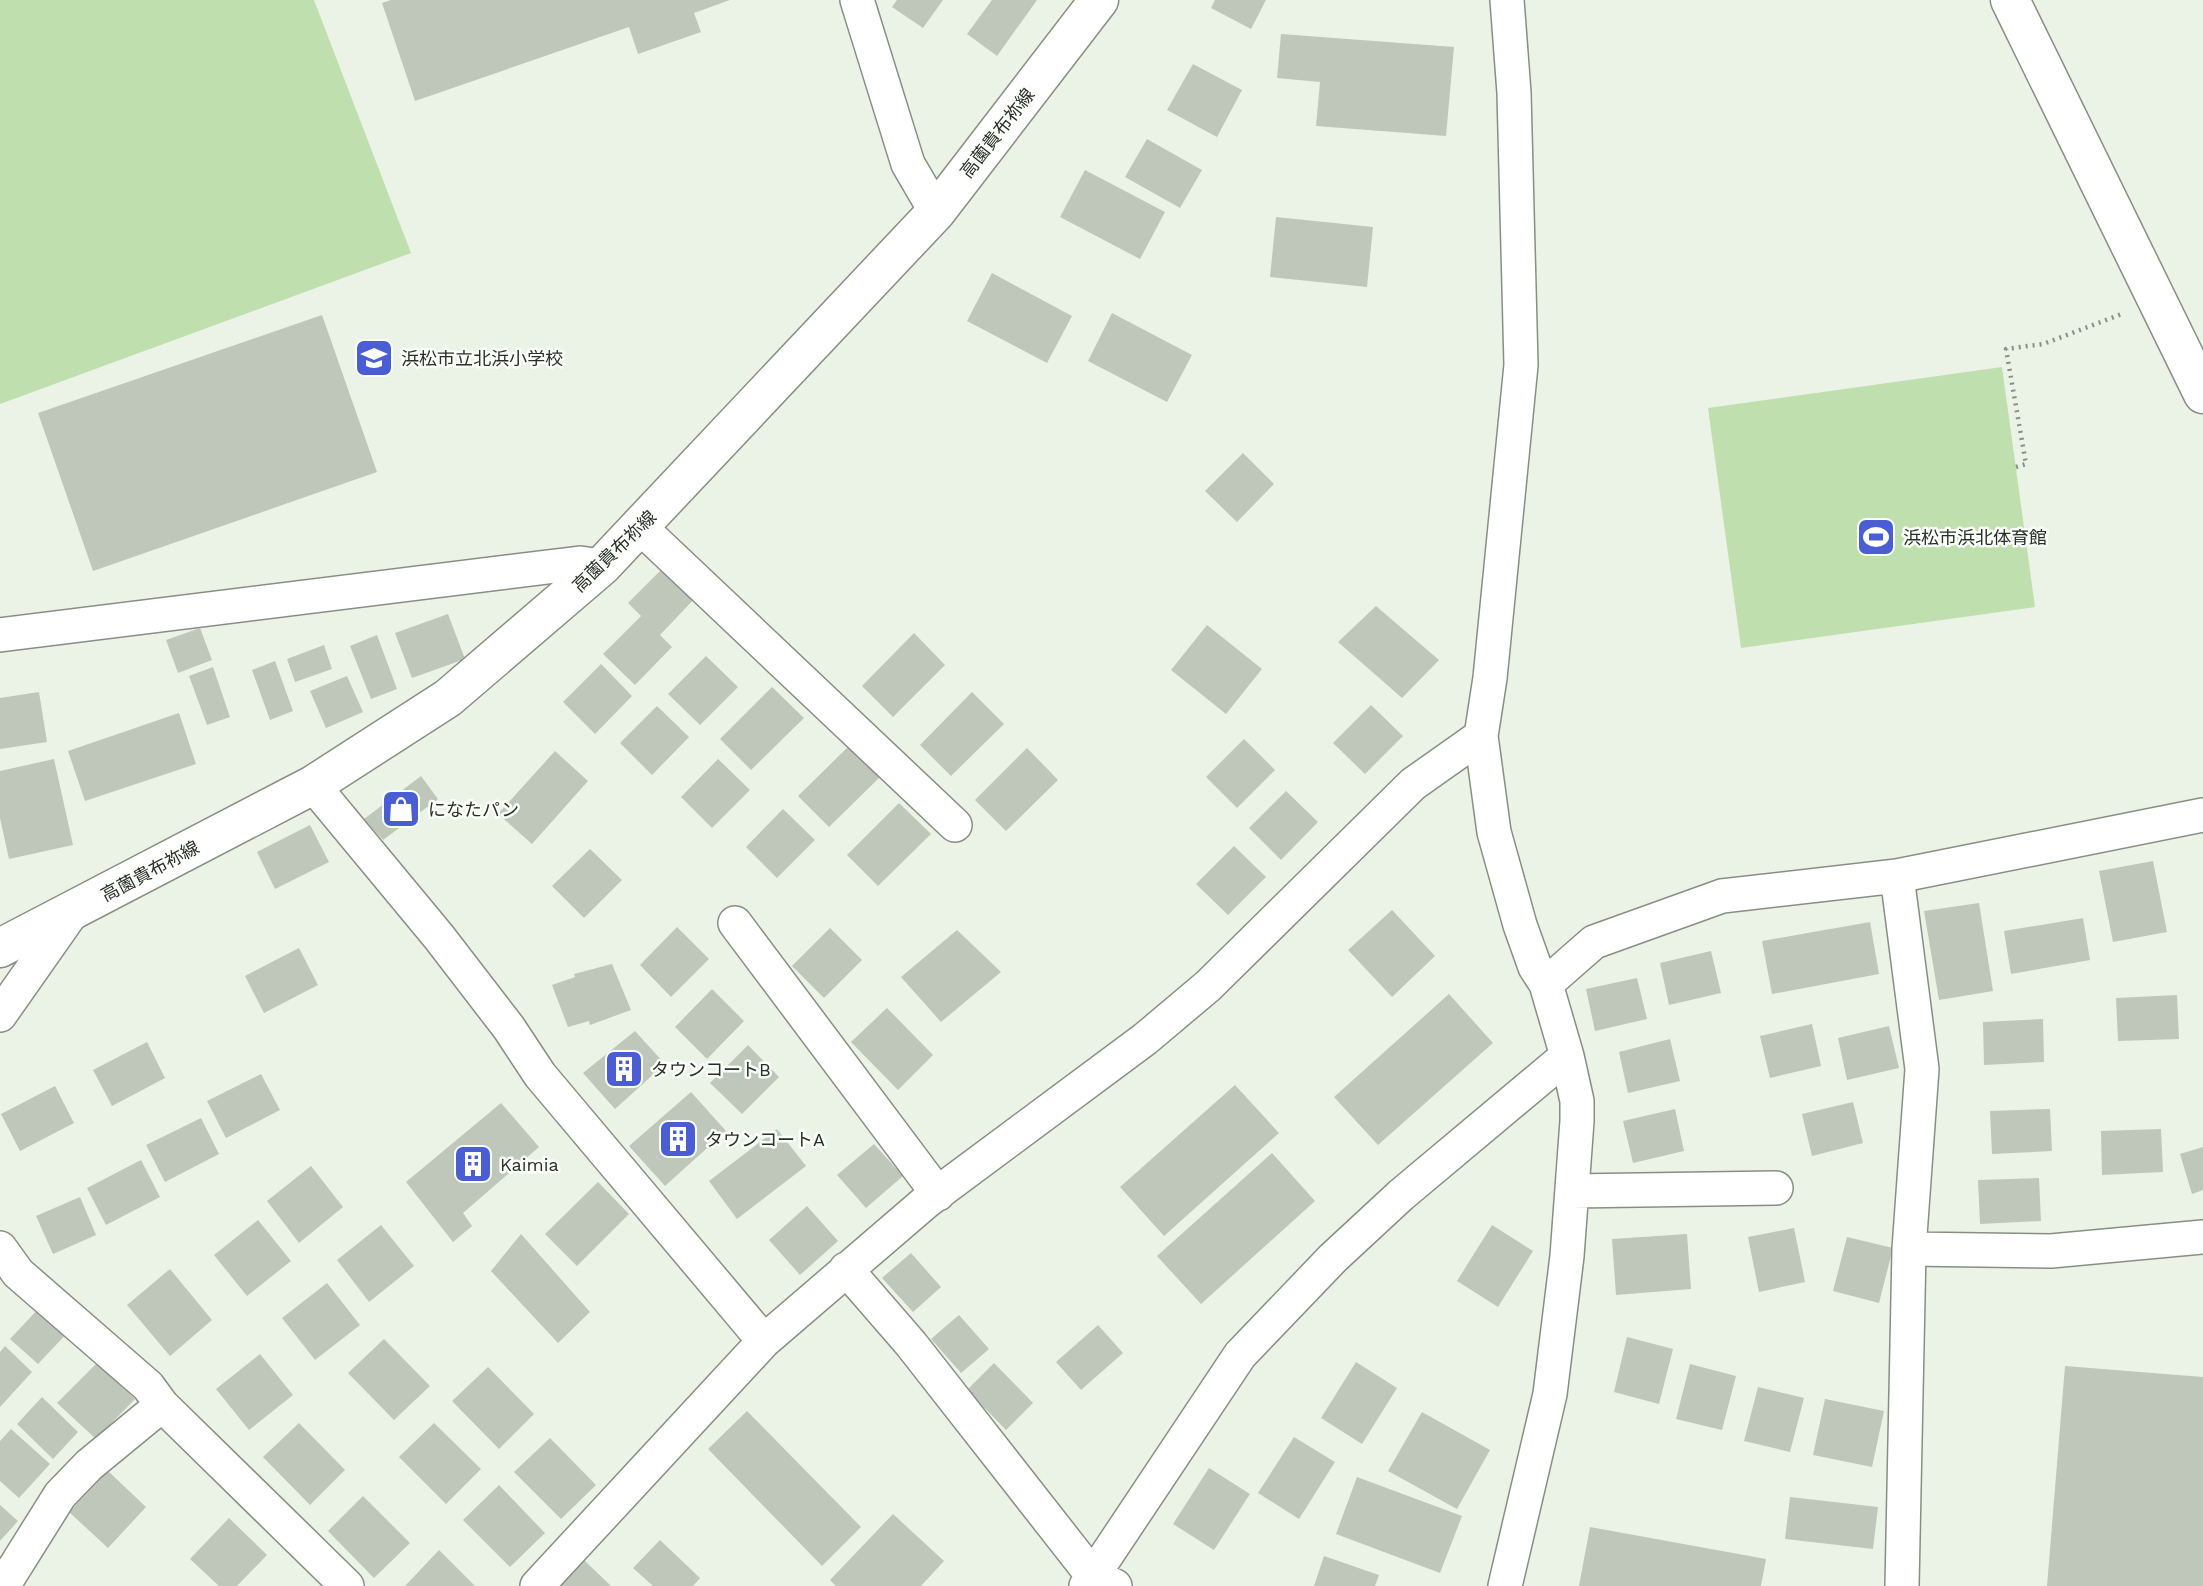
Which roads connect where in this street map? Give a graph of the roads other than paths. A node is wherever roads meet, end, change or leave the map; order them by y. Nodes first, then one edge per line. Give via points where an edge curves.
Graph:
1 (857, 0) edge
2 (1099, 0) edge
3 (1507, 0) edge
4 (2010, 0) edge
5 (936, 212) junction
6 (2203, 394) edge
7 (640, 527) junction
8 (603, 566) junction
9 (0, 635) edge
10 (1481, 736) junction
11 (313, 785) junction
12 (2203, 816) edge
13 (954, 825) dead end
14 (1897, 876) junction
15 (73, 911) junction
16 (734, 923) dead end
17 (0, 948) edge
18 (1546, 984) junction
19 (0, 1014) edge
20 (1567, 1056) junction
21 (1776, 1188) dead end
22 (1572, 1191) junction
23 (938, 1194) junction
24 (2203, 1237) edge
25 (0, 1248) edge
26 (1909, 1249) junction
27 (846, 1269) junction
28 (764, 1341) junction
29 (162, 1405) junction
30 (1098, 1583) edge
31 (3, 1586) edge
32 (347, 1586) edge
33 (537, 1586) edge
34 (1505, 1586) edge
35 (1902, 1586) edge

1 - 5 street via 908,164
2 - 5 main road, 高薗貴布祢線
3 - 10 street via 1521,365
4 - 6 main road
5 - 7 main road, 高薗貴布祢線
7 - 8 main road, 高薗貴布祢線
7 - 13 street
8 - 9 street via 580,563
8 - 11 main road, 高薗貴布祢線 via 448,698
10 - 18 street via 1494,832 1520,925
10 - 23 street via 1413,784 1208,986 1145,1039
11 - 15 main road, 高薗貴布祢線
11 - 28 street via 439,937 540,1075
12 - 14 street
14 - 18 street via 1722,896 1594,942
14 - 26 street via 1922,1069
15 - 17 main road, 高薗貴布祢線
15 - 19 street
16 - 23 street
18 - 20 street
20 - 22 street via 1577,1101
20 - 30 street via 1401,1195 1279,1312 1233,1365
21 - 22 street
22 - 34 street via 1550,1394
23 - 27 street
24 - 26 street via 2051,1251
25 - 29 street via 18,1273 148,1386
26 - 35 street
27 - 28 street
27 - 30 street via 911,1344
28 - 33 street
29 - 31 street via 60,1495
29 - 32 street

